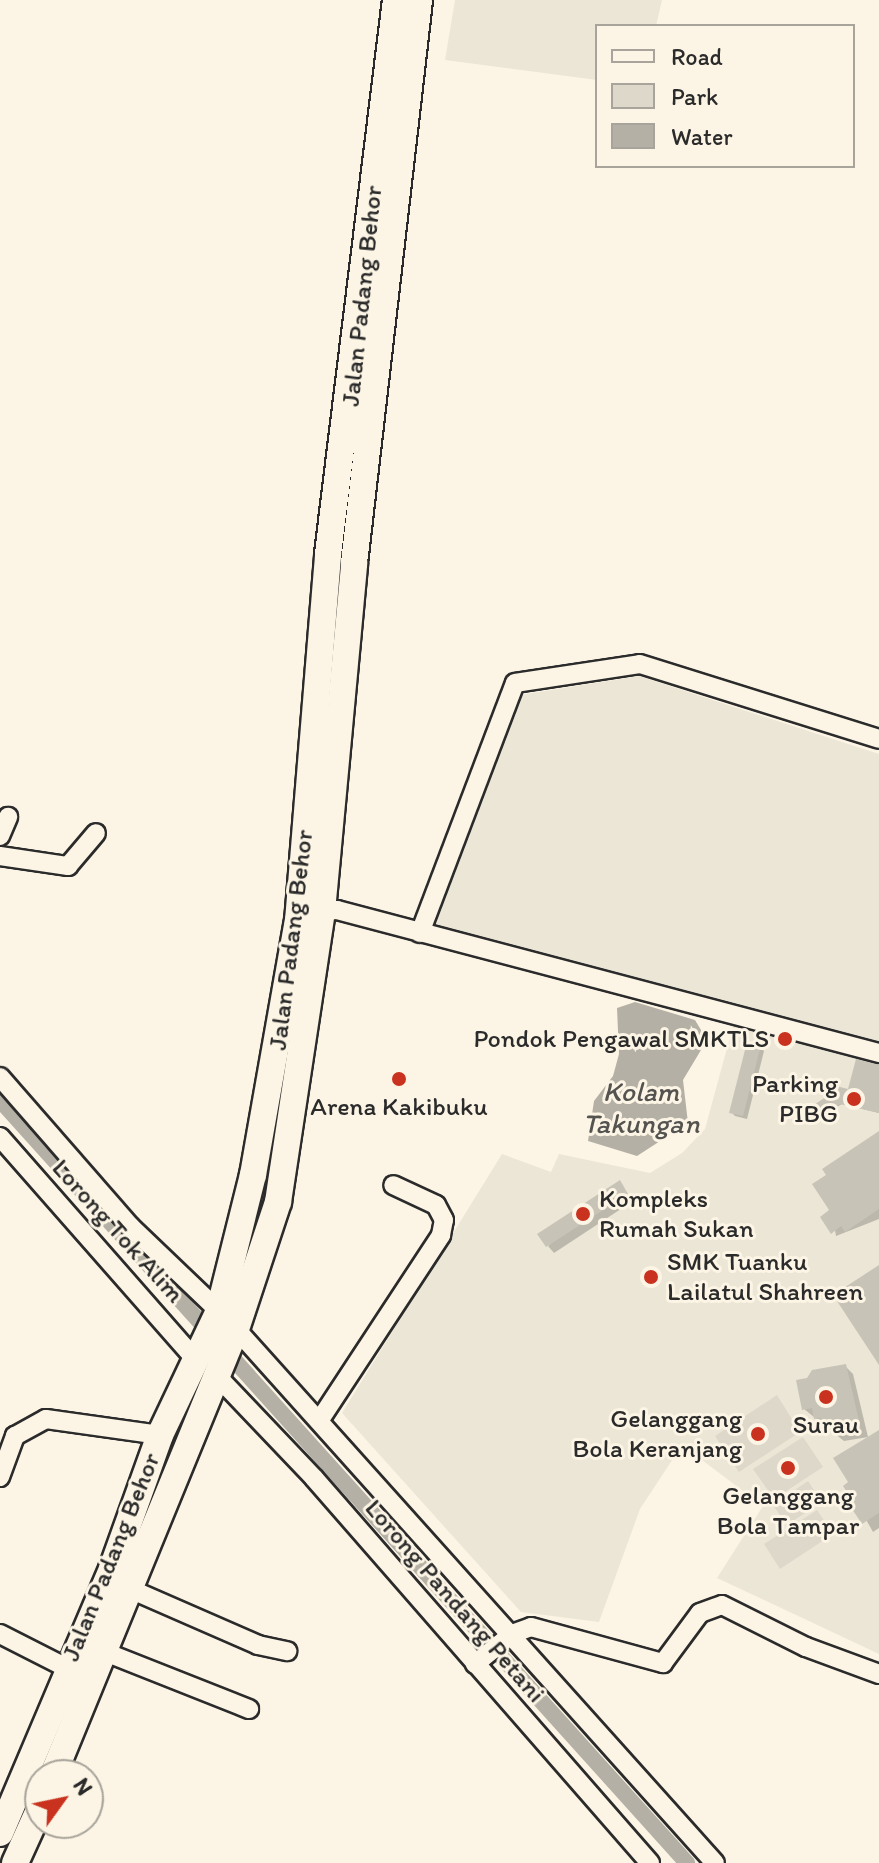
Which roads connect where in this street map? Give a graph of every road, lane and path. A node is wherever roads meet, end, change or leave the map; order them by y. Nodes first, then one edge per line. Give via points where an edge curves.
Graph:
1 (396, 0) edge
2 (419, 0) edge
3 (879, 739) edge
4 (8, 817) dead end
5 (96, 833) dead end
6 (0, 836) edge
7 (0, 856) edge
8 (322, 911) junction
9 (298, 921) junction
10 (420, 933) junction
11 (879, 1053) edge
12 (0, 1077) edge
13 (0, 1137) edge
14 (393, 1185) dead end
15 (224, 1319) junction
16 (207, 1368) junction
17 (321, 1418) junction
18 (160, 1435) junction
19 (161, 1471) junction
20 (0, 1477) edge
21 (130, 1589) junction
22 (0, 1634) edge
23 (510, 1636) junction
24 (287, 1651) dead end
25 (105, 1652) junction
26 (477, 1663) junction
27 (67, 1668) junction
28 (879, 1674) edge
29 (249, 1709) dead end
30 (60, 1759) edge
31 (0, 1833) edge
32 (26, 1839) edge
33 (37, 1839) edge
34 (15, 1863) edge
35 (37, 1863) edge
36 (650, 1863) edge
37 (715, 1863) edge

1 - 9 main road, Jalan Padang Behor via 328,554
2 - 8 main road, Jalan Padang Behor via 354,563
3 - 10 street via 640,664 515,683
4 - 6 street
5 - 7 street via 68,866
8 - 9 main road via 306,913
8 - 10 street
8 - 15 main road, Jalan Padang Behor via 278,1202
9 - 15 main road, Jalan Padang Behor
10 - 11 street
12 - 15 street via 130,1226
13 - 16 street, Lorong Tok Alim
14 - 17 street via 436,1205 444,1220 441,1235
15 - 16 main road, Jalan Padang Behor
15 - 17 street
16 - 18 main road, Jalan Padang Behor
16 - 19 main road, Jalan Padang Behor
16 - 26 street, Lorong Pandang Petani via 314,1478
17 - 23 street
18 - 19 main road, Jalan Padang Behor
18 - 20 street via 46,1419 15,1436
19 - 21 main road, Jalan Padang Behor
19 - 27 main road, Jalan Padang Behor
21 - 24 street via 258,1645
21 - 25 main road, Jalan Padang Behor
22 - 27 street
23 - 26 street
23 - 28 street via 531,1627 564,1632 663,1663 700,1613 722,1605 806,1647
23 - 37 street
25 - 29 street
25 - 30 main road, Jalan Padang Behor
26 - 36 street, Lorong Pandang Petani
27 - 31 main road, Jalan Padang Behor
32 - 34 main road
33 - 35 main road

